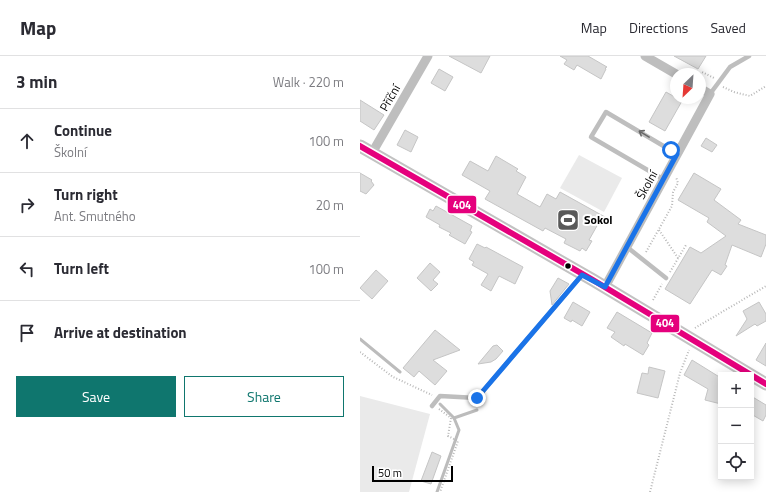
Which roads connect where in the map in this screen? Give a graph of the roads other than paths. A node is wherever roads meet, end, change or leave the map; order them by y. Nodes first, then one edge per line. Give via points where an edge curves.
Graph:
1 (428, 56) edge
2 (646, 56) edge
3 (748, 56) edge
4 (670, 70) edge
5 (706, 92) edge
6 (710, 94) junction
7 (360, 146) edge
8 (372, 153) junction
9 (677, 154) junction
10 (663, 179) junction
11 (626, 247) junction
12 (582, 275) junction
13 (666, 278) dead end
14 (605, 287) junction
15 (766, 384) edge
16 (432, 406) road end

1 - 8 street, Příční
2 - 4 street
3 - 6 lane via 730,67
5 - 6 street
6 - 9 street, Školní
7 - 8 street
8 - 12 street
9 - 10 street, Školní
9 -> 10 lane via 606,112 591,137
10 - 11 street, Školní
11 - 13 lane
11 - 14 street, Školní
12 - 14 street
12 - 16 lane via 477,398 440,396
14 - 15 street

